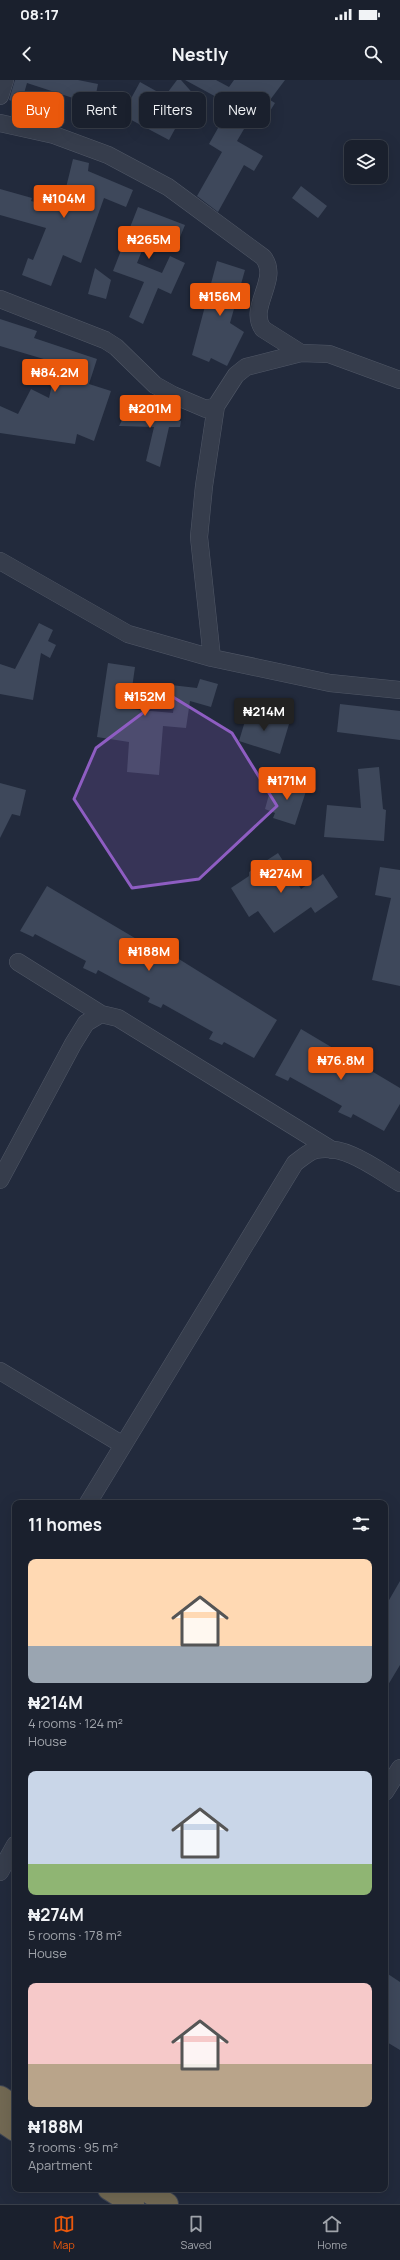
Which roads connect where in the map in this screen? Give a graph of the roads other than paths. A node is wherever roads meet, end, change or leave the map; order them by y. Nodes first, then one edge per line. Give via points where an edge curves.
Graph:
1 (5, 80) edge
2 (0, 96) edge
3 (0, 123) edge
4 (0, 299) edge
5 (301, 353) junction
6 (400, 380) edge
7 (216, 406) junction
8 (0, 561) edge
9 (212, 658) junction
10 (400, 690) edge
11 (18, 962) dead end
12 (101, 1014) junction
13 (332, 1150) junction
14 (0, 1180) edge
15 (400, 1183) edge
16 (0, 1371) edge
17 (123, 1445) junction
18 (90, 1500) edge
19 (400, 1768) edge
20 (388, 1787) edge
21 (12, 1850) edge
22 (0, 1872) edge
23 (0, 2097) edge
24 (12, 2105) edge
25 (0, 2120) edge
26 (12, 2128) edge
27 (114, 2192) edge
28 (149, 2192) edge
29 (133, 2204) edge
30 (167, 2204) edge

1 - 2 street
3 - 5 street via 54,134 108,155 168,187 263,257 269,267 269,279 260,311 260,325
4 - 7 street via 105,340 155,385 206,409
5 - 6 street via 335,356
5 - 7 street via 246,368 236,375
7 - 9 street via 199,537
8 - 9 street via 128,634
9 - 10 street via 330,683
11 - 12 street
12 - 13 street via 118,1018
12 - 14 street via 86,1023 73,1044
13 - 15 street via 359,1158
13 - 17 street via 314,1150 295,1163
16 - 17 street
17 - 18 street
19 - 20 street
21 - 22 street
23 - 24 highway
25 - 26 highway
27 - 29 highway
28 - 30 highway

